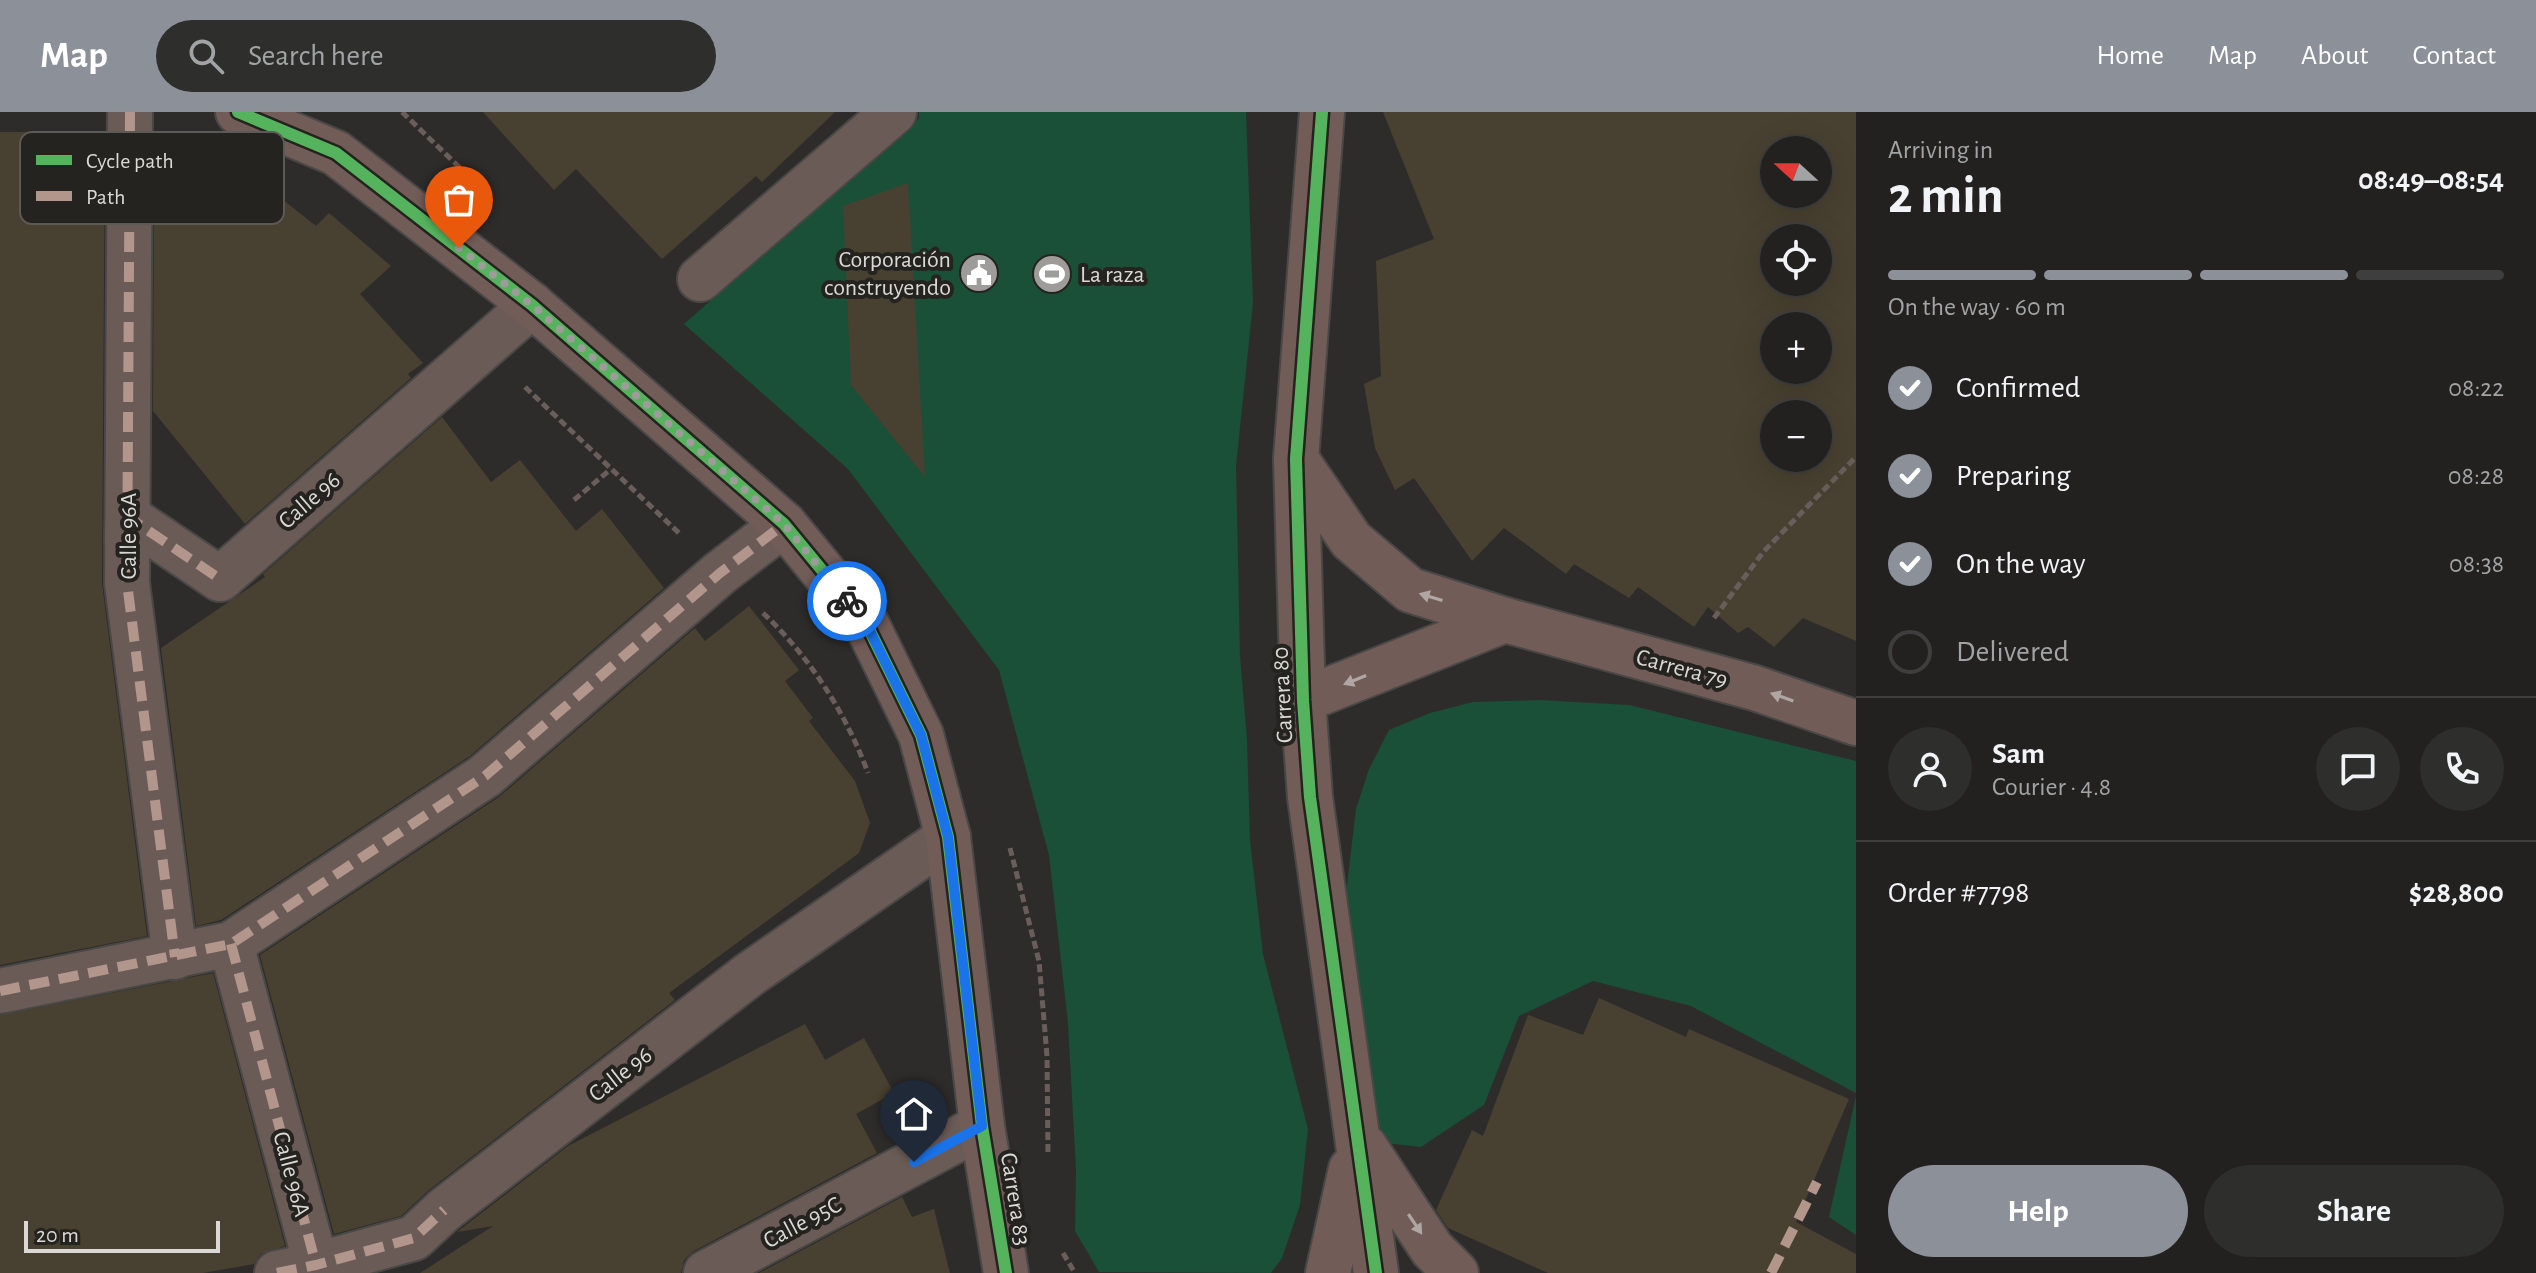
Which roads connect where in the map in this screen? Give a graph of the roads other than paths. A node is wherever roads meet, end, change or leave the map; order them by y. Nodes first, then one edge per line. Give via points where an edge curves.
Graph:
1 (130, 112) edge
2 (238, 112) edge
3 (894, 112) edge
4 (1322, 112) edge
5 (130, 132) edge
6 (129, 224) edge
7 (700, 279) dead end
8 (532, 305) junction
9 (1296, 459) junction
10 (128, 517) junction
11 (784, 524) junction
12 (1505, 620) junction
13 (1303, 700) junction
14 (1856, 723) edge
15 (948, 837) junction
16 (231, 944) junction
17 (175, 957) junction
18 (0, 991) edge
19 (982, 1126) junction
20 (1357, 1135) junction
21 (297, 1269) edge
22 (706, 1273) edge
23 (1006, 1273) edge
24 (1328, 1273) edge
25 (1376, 1273) edge
26 (1456, 1273) edge

1 - 5 street, Calle 96A
2 - 8 street, Carrera 83 via 336,153
3 - 7 street
4 - 9 street, Carrera 80
6 - 10 street, Calle 96A
8 - 10 street, Calle 96 via 220,579
8 - 11 street, Carrera 83
12 -> 9 street, Carrera 79 via 1410,590 1351,540
9 - 13 street, Carrera 80
10 - 17 street, Calle 96A via 127,583
11 - 15 street, Carrera 83 via 867,625 921,735
11 - 16 street via 485,776
12 -> 13 street
14 -> 12 street, Carrera 79 via 1692,670
13 - 20 street, Carrera 80 via 1310,797
15 - 19 street, Carrera 83
15 - 21 street, Calle 96 via 750,974 414,1238
16 - 17 street
16 - 21 street, Calle 96A
17 - 18 street
19 - 22 street, Calle 95C
19 - 23 street, Carrera 83
20 - 24 street
20 - 25 street, Carrera 80
20 -> 26 street via 1432,1249

